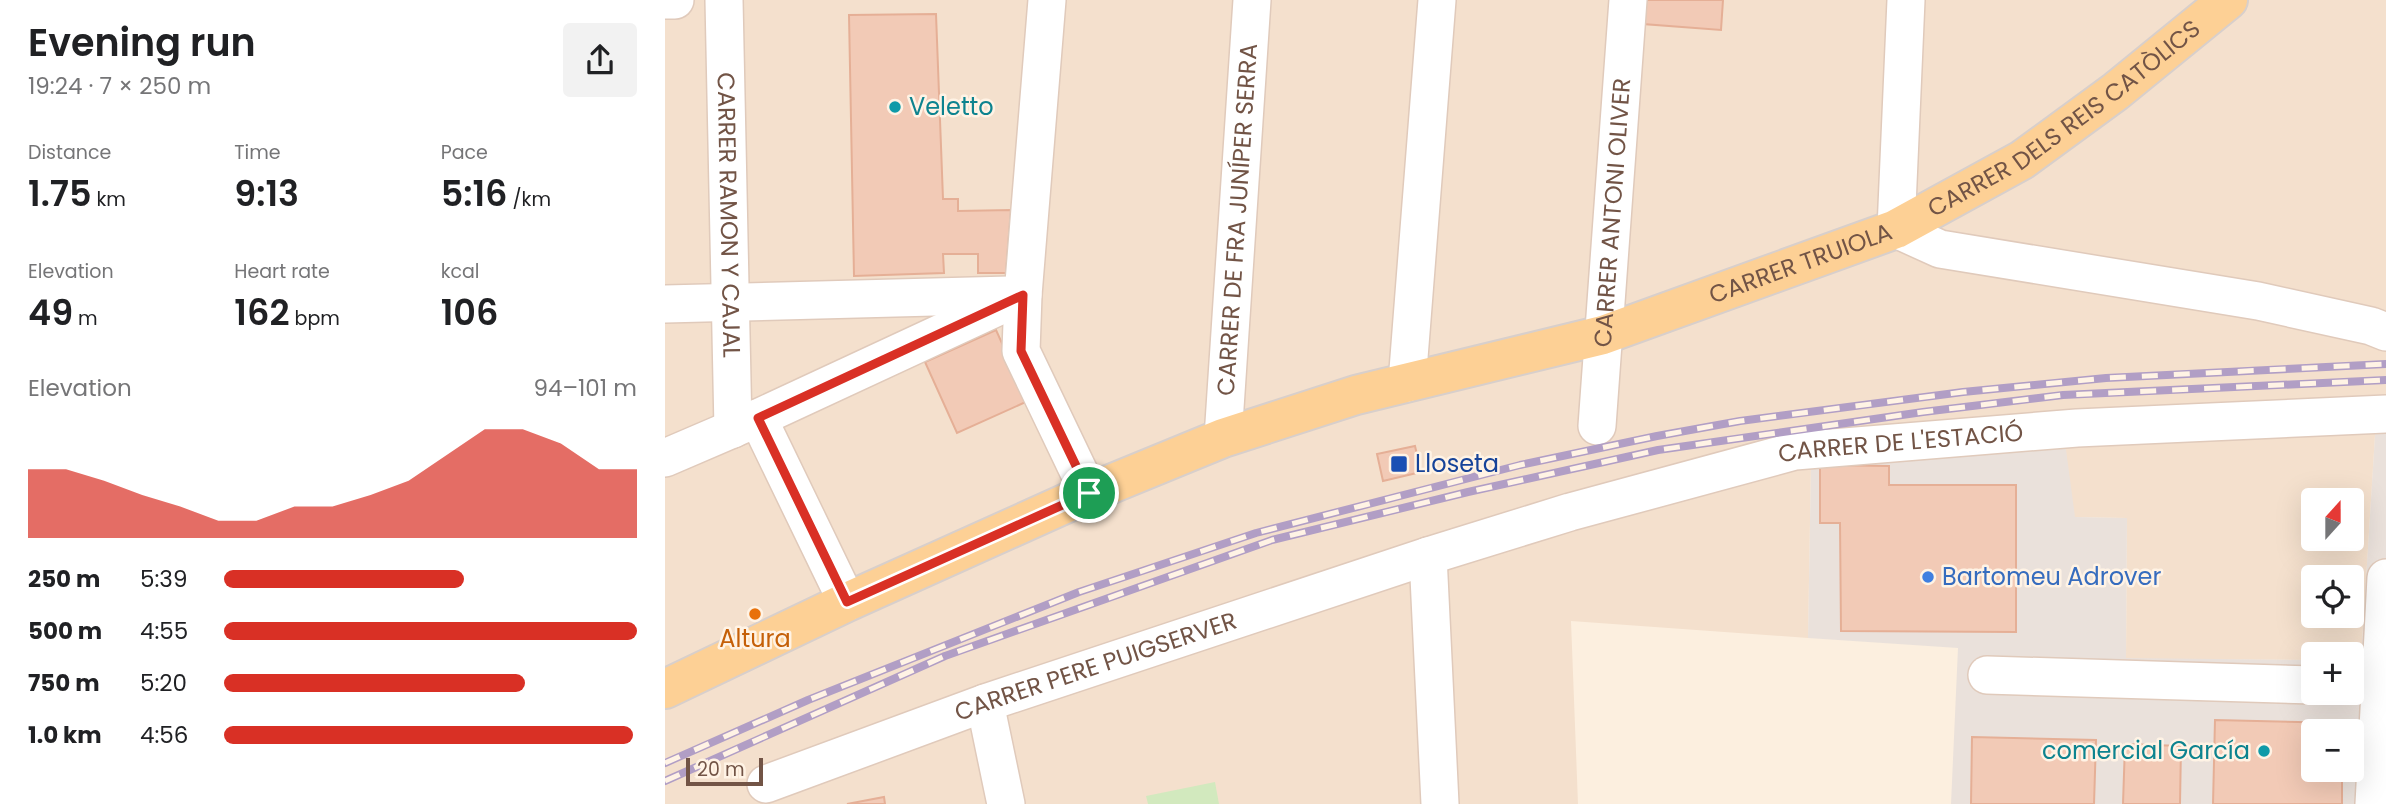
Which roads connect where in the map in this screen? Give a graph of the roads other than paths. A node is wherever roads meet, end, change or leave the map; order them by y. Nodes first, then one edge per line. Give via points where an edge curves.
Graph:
1 (665, 0) edge
2 (675, 0) edge
3 (724, 0) edge
4 (1047, 0) edge
5 (1252, 0) edge
6 (1437, 0) edge
7 (1627, 0) edge
8 (1906, 0) edge
9 (2228, 0) edge
10 (1896, 229) junction
11 (1023, 295) junction
12 (729, 303) junction
13 (665, 304) edge
14 (2386, 332) edge
15 (1603, 335) junction
16 (1407, 383) junction
17 (2386, 414) edge
18 (745, 424) junction
19 (1597, 426) dead end
20 (1223, 438) junction
21 (665, 458) edge
22 (1089, 493) junction
23 (1428, 556) junction
24 (2386, 578) edge
25 (847, 602) junction
26 (1987, 675) dead end
27 (2301, 685) edge
28 (2366, 687) edge
29 (665, 690) edge
30 (985, 703) junction
31 (766, 784) dead end
32 (1006, 804) edge
33 (1440, 804) edge
34 (2374, 804) edge

1 - 2 street
3 - 12 street, CARRER RAMON Y CAJAL
4 - 11 street
5 - 20 street, CARRER DE FRA JUNÍPER SERRA
6 - 16 street
7 - 15 street, CARRER ANTONI OLIVER
8 - 10 street
9 - 10 main road, CARRER DELS REIS CATÒLICS via 2022,160
10 - 14 street, CARRER TRUIOLA via 1940,249 2258,301
10 - 15 main road, CARRER TRUIOLA
11 - 12 street
11 - 18 street
11 - 22 street via 1021,351
12 - 13 street
12 - 18 street, CARRER RAMON Y CAJAL
15 - 16 main road, CARRER TRUIOLA
15 - 19 street, CARRER ANTONI OLIVER
16 - 20 main road, CARRER TRUIOLA
17 - 23 street, CARRER DE L'ESTACIÓ via 2077,428 1795,451
18 - 21 street
18 - 25 street, CARRER RAMON Y CAJAL
20 - 22 main road, CARRER TRUIOLA
22 - 25 main road, CARRER TRUIOLA
23 - 30 street, CARRER PERE PUIGSERVER
23 - 33 street
24 - 28 street
25 - 29 main road, CARRER TRUIOLA
26 - 27 street
28 - 34 street
30 - 31 street, CARRER PERE PUIGSERVER
30 - 32 street

